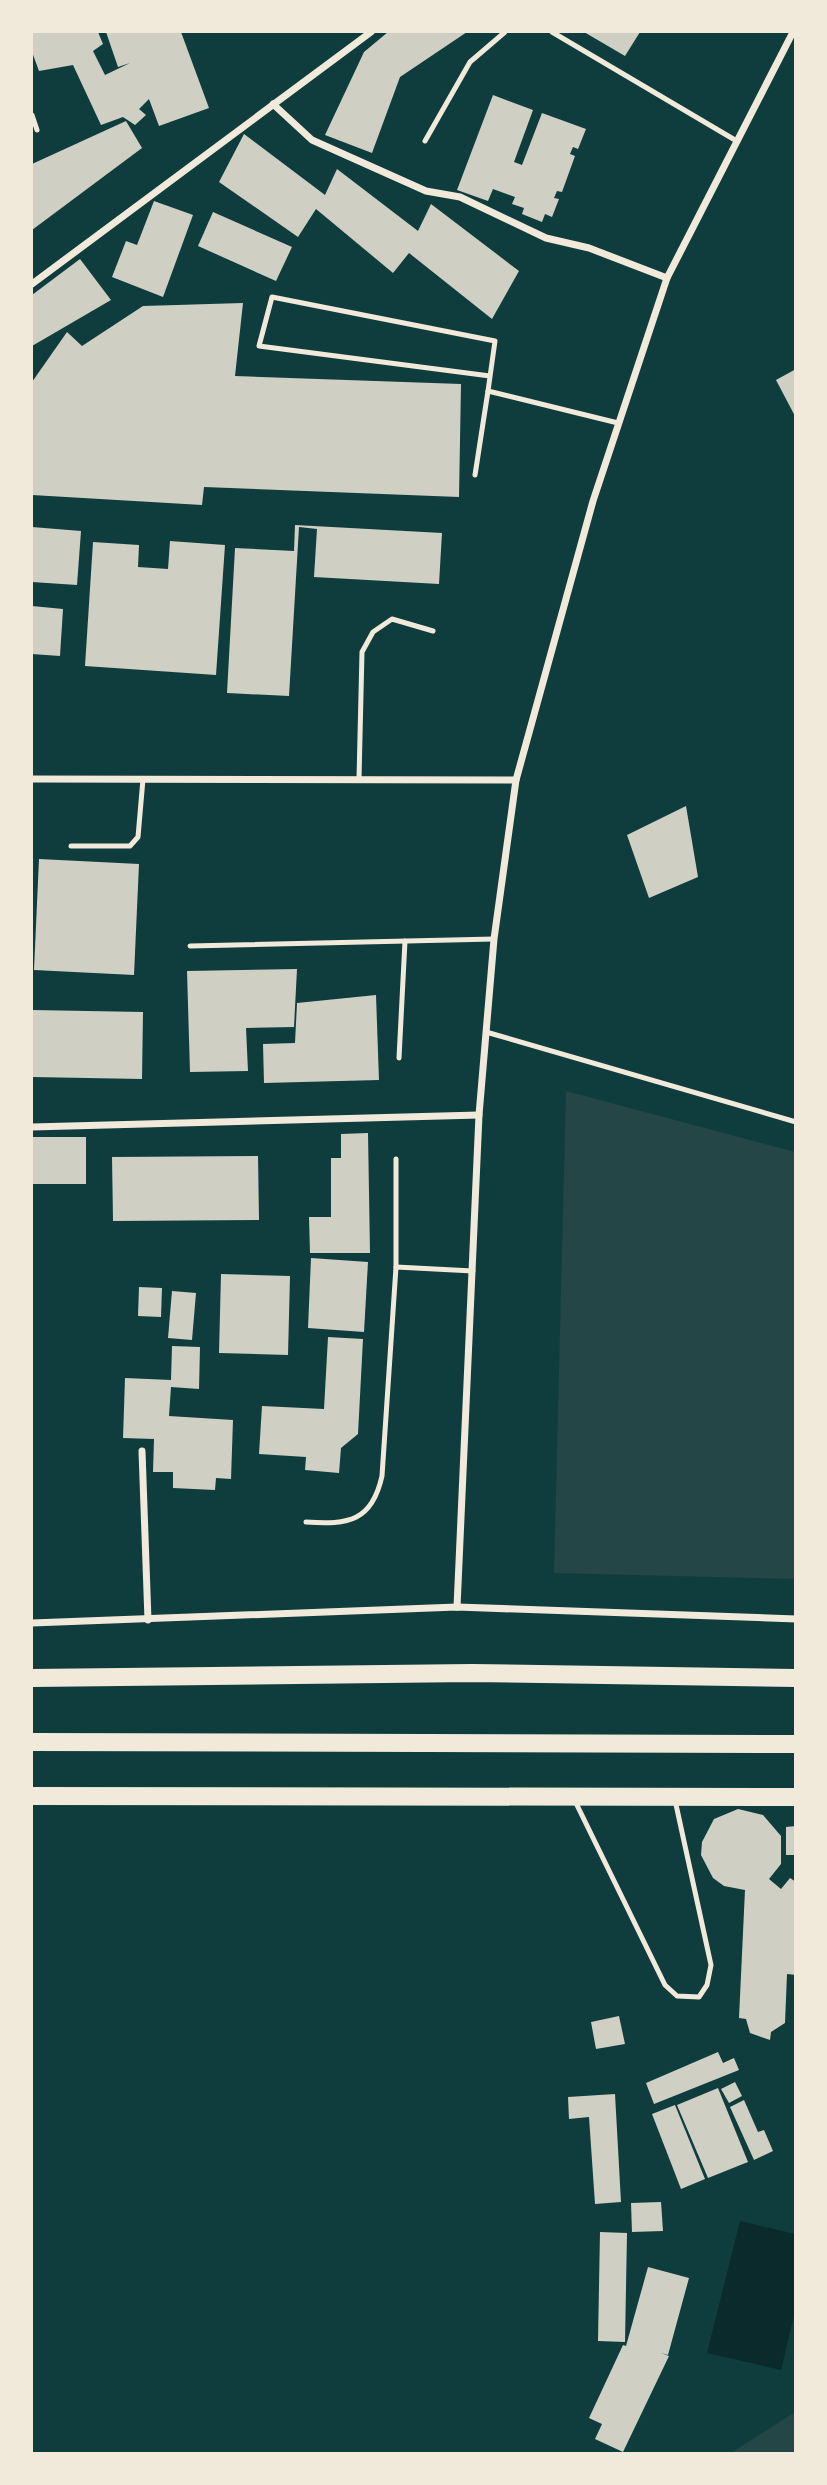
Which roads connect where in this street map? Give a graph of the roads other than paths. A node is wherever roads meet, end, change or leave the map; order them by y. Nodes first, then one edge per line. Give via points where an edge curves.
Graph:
1 (371, 32) edge
2 (505, 32) edge
3 (552, 32) edge
4 (793, 32) edge
5 (273, 104) junction
6 (32, 115) edge
7 (37, 130) dead end
8 (735, 140) junction
9 (425, 141) dead end
10 (667, 278) junction
11 (32, 284) edge
12 (490, 376) junction
13 (488, 391) junction
14 (618, 423) junction
15 (475, 475) dead end
16 (433, 631) dead end
17 (32, 779) edge
18 (143, 779) junction
19 (359, 779) junction
20 (516, 780) junction
21 (71, 846) dead end
22 (494, 939) junction
23 (405, 941) junction
24 (190, 946) dead end
25 (486, 1032) junction
26 (399, 1058) dead end
27 (479, 1115) junction
28 (796, 1122) edge
29 (32, 1127) edge
30 (396, 1159) dead end
31 (396, 1267) junction
32 (473, 1271) junction
33 (142, 1451) dead end
34 (306, 1522) dead end
35 (457, 1607) junction
36 (796, 1619) edge
37 (148, 1620) junction
38 (32, 1623) edge
39 (32, 1678) edge
40 (796, 1678) edge
41 (32, 1742) edge
42 (796, 1744) edge
43 (32, 1796) edge
44 (572, 1797) junction
45 (675, 1797) junction
46 (796, 1797) edge

1 - 5 street
2 - 9 lane via 470,62
3 - 8 lane
4 - 8 street
5 - 10 street via 312,140 426,191 460,197 546,238 589,248
5 - 11 street
6 - 7 lane
8 - 10 street
10 - 14 street
12 - 12 lane via 495,341 272,298 259,346
12 - 13 lane
13 - 14 lane
13 - 15 lane
14 - 20 street
16 - 19 lane via 392,619 373,632 362,652
17 - 18 street
18 - 19 street
18 - 21 lane via 138,837 130,846
19 - 20 street
20 - 22 street
22 - 23 lane
22 - 25 street
23 - 24 lane
23 - 26 lane
25 - 27 street
25 - 28 lane
27 - 29 street
27 - 32 street
30 - 31 lane
31 - 32 lane
31 - 34 lane via 377,1497 364,1514 339,1525
32 - 35 street
33 - 37 street
35 - 36 street
35 - 37 street
37 - 38 street
39 - 40 main road via 472,1673
41 - 42 main road
43 - 44 main road
44 - 45 main road
44 - 45 lane via 665,1985 677,1996 699,1997 711,1965
45 - 46 main road

